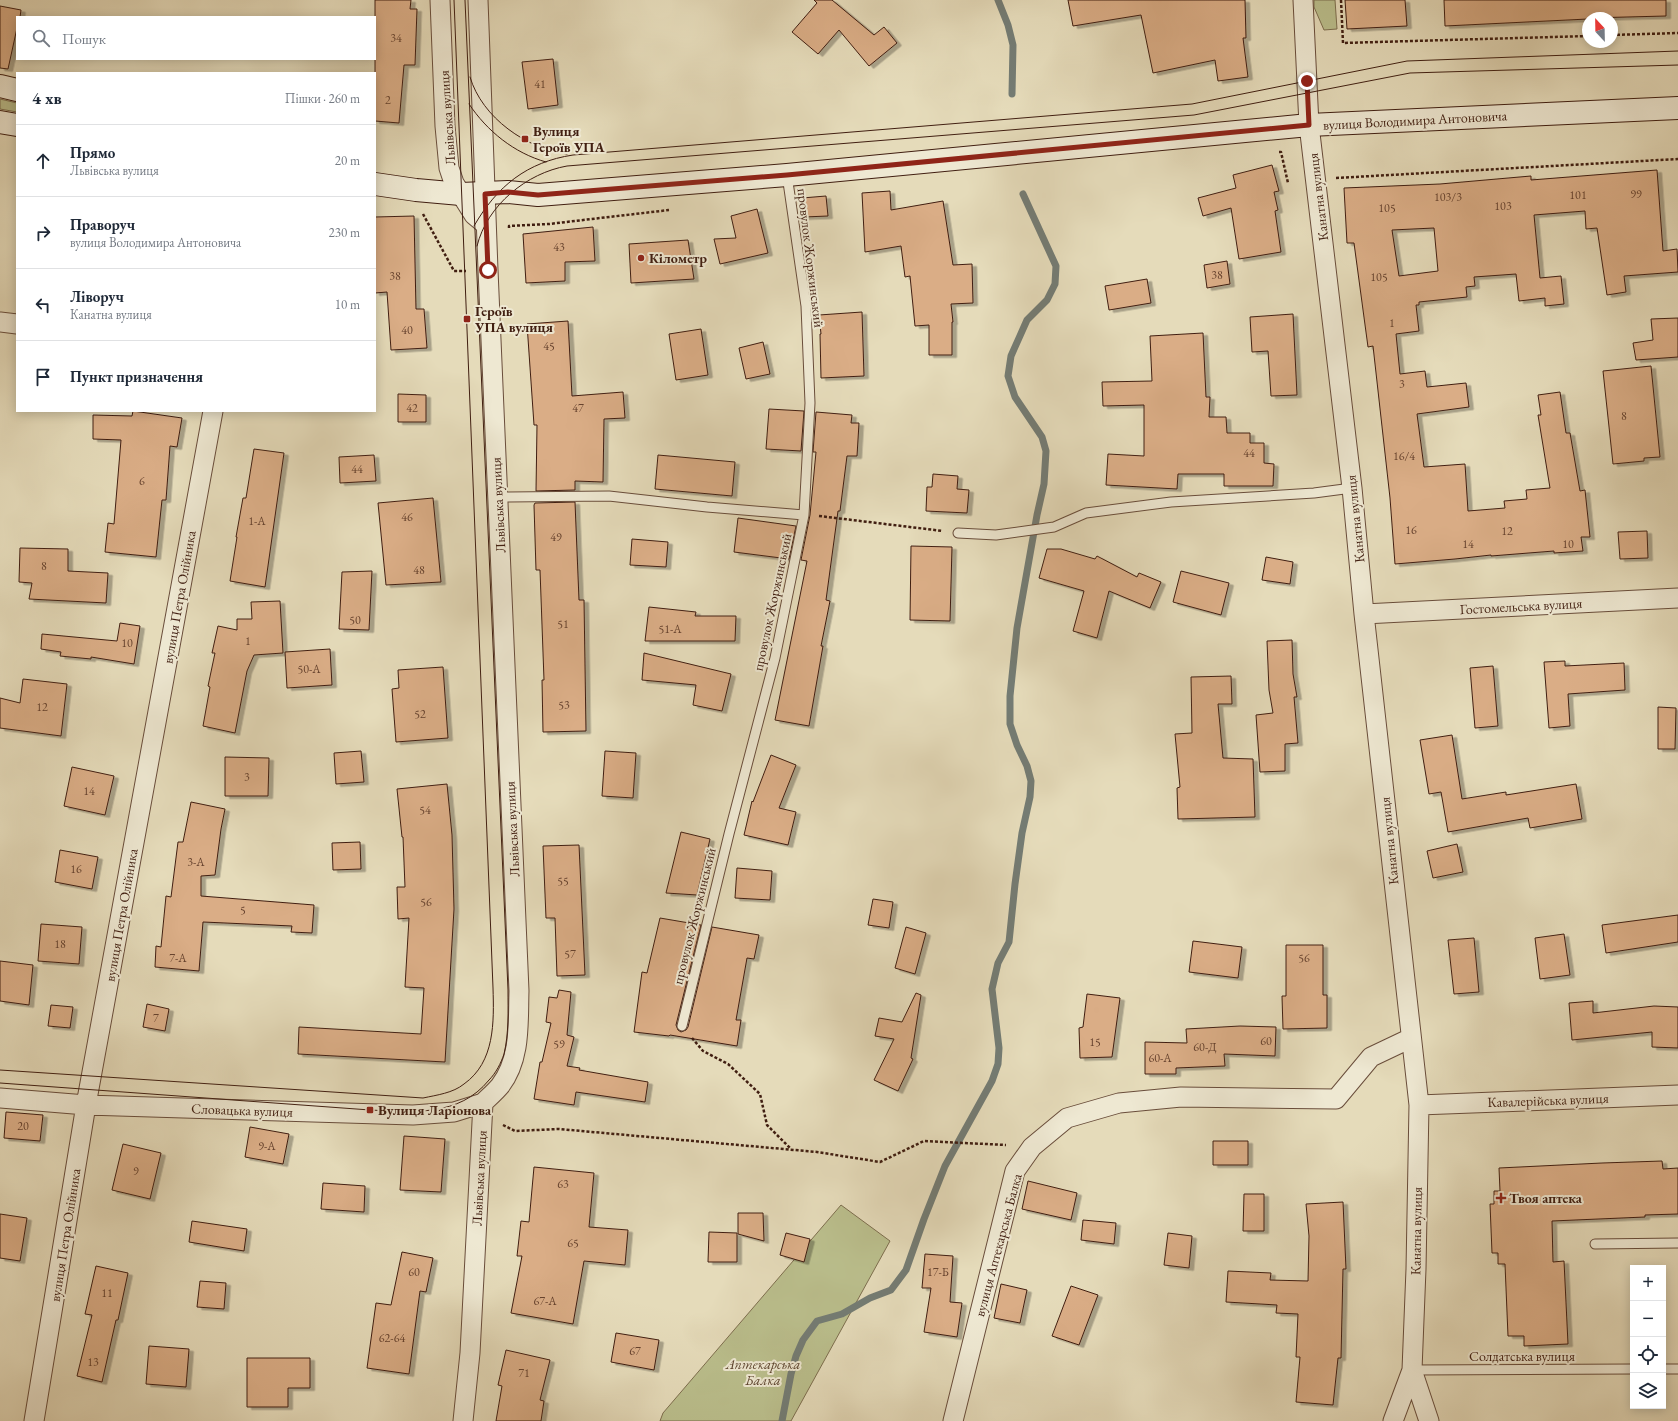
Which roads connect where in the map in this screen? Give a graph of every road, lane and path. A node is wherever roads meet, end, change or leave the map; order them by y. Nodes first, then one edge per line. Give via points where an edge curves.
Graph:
1 (440, 0) edge
2 (478, 0) edge
3 (1304, 0) edge
4 (1341, 0) edge
5 (1678, 33) edge
6 (1618, 35) edge
7 (1582, 36) edge
8 (0, 86) edge
9 (16, 90) edge
10 (1678, 108) edge
11 (0, 122) edge
12 (16, 125) edge
13 (1309, 125) junction
14 (1678, 159) edge
15 (376, 173) edge
16 (787, 175) junction
17 (1315, 179) junction
18 (376, 184) edge
19 (458, 188) junction
20 (485, 190) junction
21 (421, 210) dead end
22 (486, 225) junction
23 (509, 226) dead end
24 (509, 233) dead end
25 (488, 270) junction
26 (0, 322) edge
27 (16, 324) edge
28 (213, 412) edge
29 (1352, 488) junction
30 (498, 497) junction
31 (804, 515) junction
32 (958, 533) joint
33 (1678, 598) edge
34 (1364, 614) junction
35 (682, 1026) joint
36 (1411, 1038) junction
37 (1678, 1095) edge
38 (0, 1098) edge
39 (483, 1103) junction
40 (86, 1105) junction
41 (1419, 1105) junction
42 (981, 1144) dead end
43 (792, 1150) junction
44 (1678, 1243) edge
45 (1595, 1244) dead end
46 (1630, 1369) edge
47 (1666, 1369) edge
48 (1678, 1369) edge
49 (1412, 1370) junction
50 (34, 1421) edge
51 (463, 1421) edge
52 (953, 1421) edge
53 (1394, 1421) edge
54 (1429, 1421) edge

1 - 19 street, Львівська вулиця via 447,152 449,168
2 - 20 street, Львівська вулиця
3 - 13 street, Канатна вулиця
4 - 7 path via 1343,43
5 - 6 path
8 - 9 street
10 - 13 street, вулиця Володимира Антоновича
11 - 12 street
13 - 16 street, вулиця Володимира Антоновича
13 - 17 street, Канатна вулиця
14 - 17 path
15 - 19 street
16 - 20 street, вулиця Володимира Антоновича via 538,195 502,189
16 - 31 lane, провулок Жоржинський via 806,306 810,403
17 - 29 street, Канатна вулиця
18 - 19 street via 416,190
19 - 20 street
19 - 22 street, Львівська вулиця via 474,215
20 - 22 street, Львівська вулиця
21 - 25 path via 454,271
22 - 25 street, Львівська вулиця
23 - 24 path
25 - 30 street, Львівська вулиця
26 - 27 street
28 - 40 street, вулиця Петра Олійника
29 - 32 lane via 1314,493 1171,502 1086,513 1050,528 996,535
29 - 34 street, Канатна вулиця
30 - 31 lane via 609,496
30 - 39 street, Львівська вулиця via 519,991 518,1037 512,1065 500,1086
31 - 32 path
31 - 35 lane, провулок Жоржинський via 775,658
33 - 34 street, Гостомельська вулиця
34 - 36 street, Канатна вулиця
35 - 43 path via 703,1051 728,1064 760,1094 767,1124
36 - 41 street, Канатна вулиця
36 - 52 street, вулиця Аптекарська Балка via 1371,1057 1336,1099 1181,1097 1119,1103 1067,1118 1032,1147 1015,1171
37 - 41 street, Кавалерійська вулиця
38 - 40 street, Словацька вулиця
39 - 40 street, Словацька вулиця via 454,1112 413,1115
39 - 43 path via 492,1119 515,1131 559,1129
39 - 51 street, Львівська вулиця via 470,1353
40 - 50 street, вулиця Петра Олійника
41 - 49 street, Канатна вулиця
42 - 43 path via 924,1141 880,1162
44 - 45 lane
46 - 49 lane, Солдатська вулиця
47 - 48 lane
49 - 53 street, Канатна вулиця
49 - 54 street

